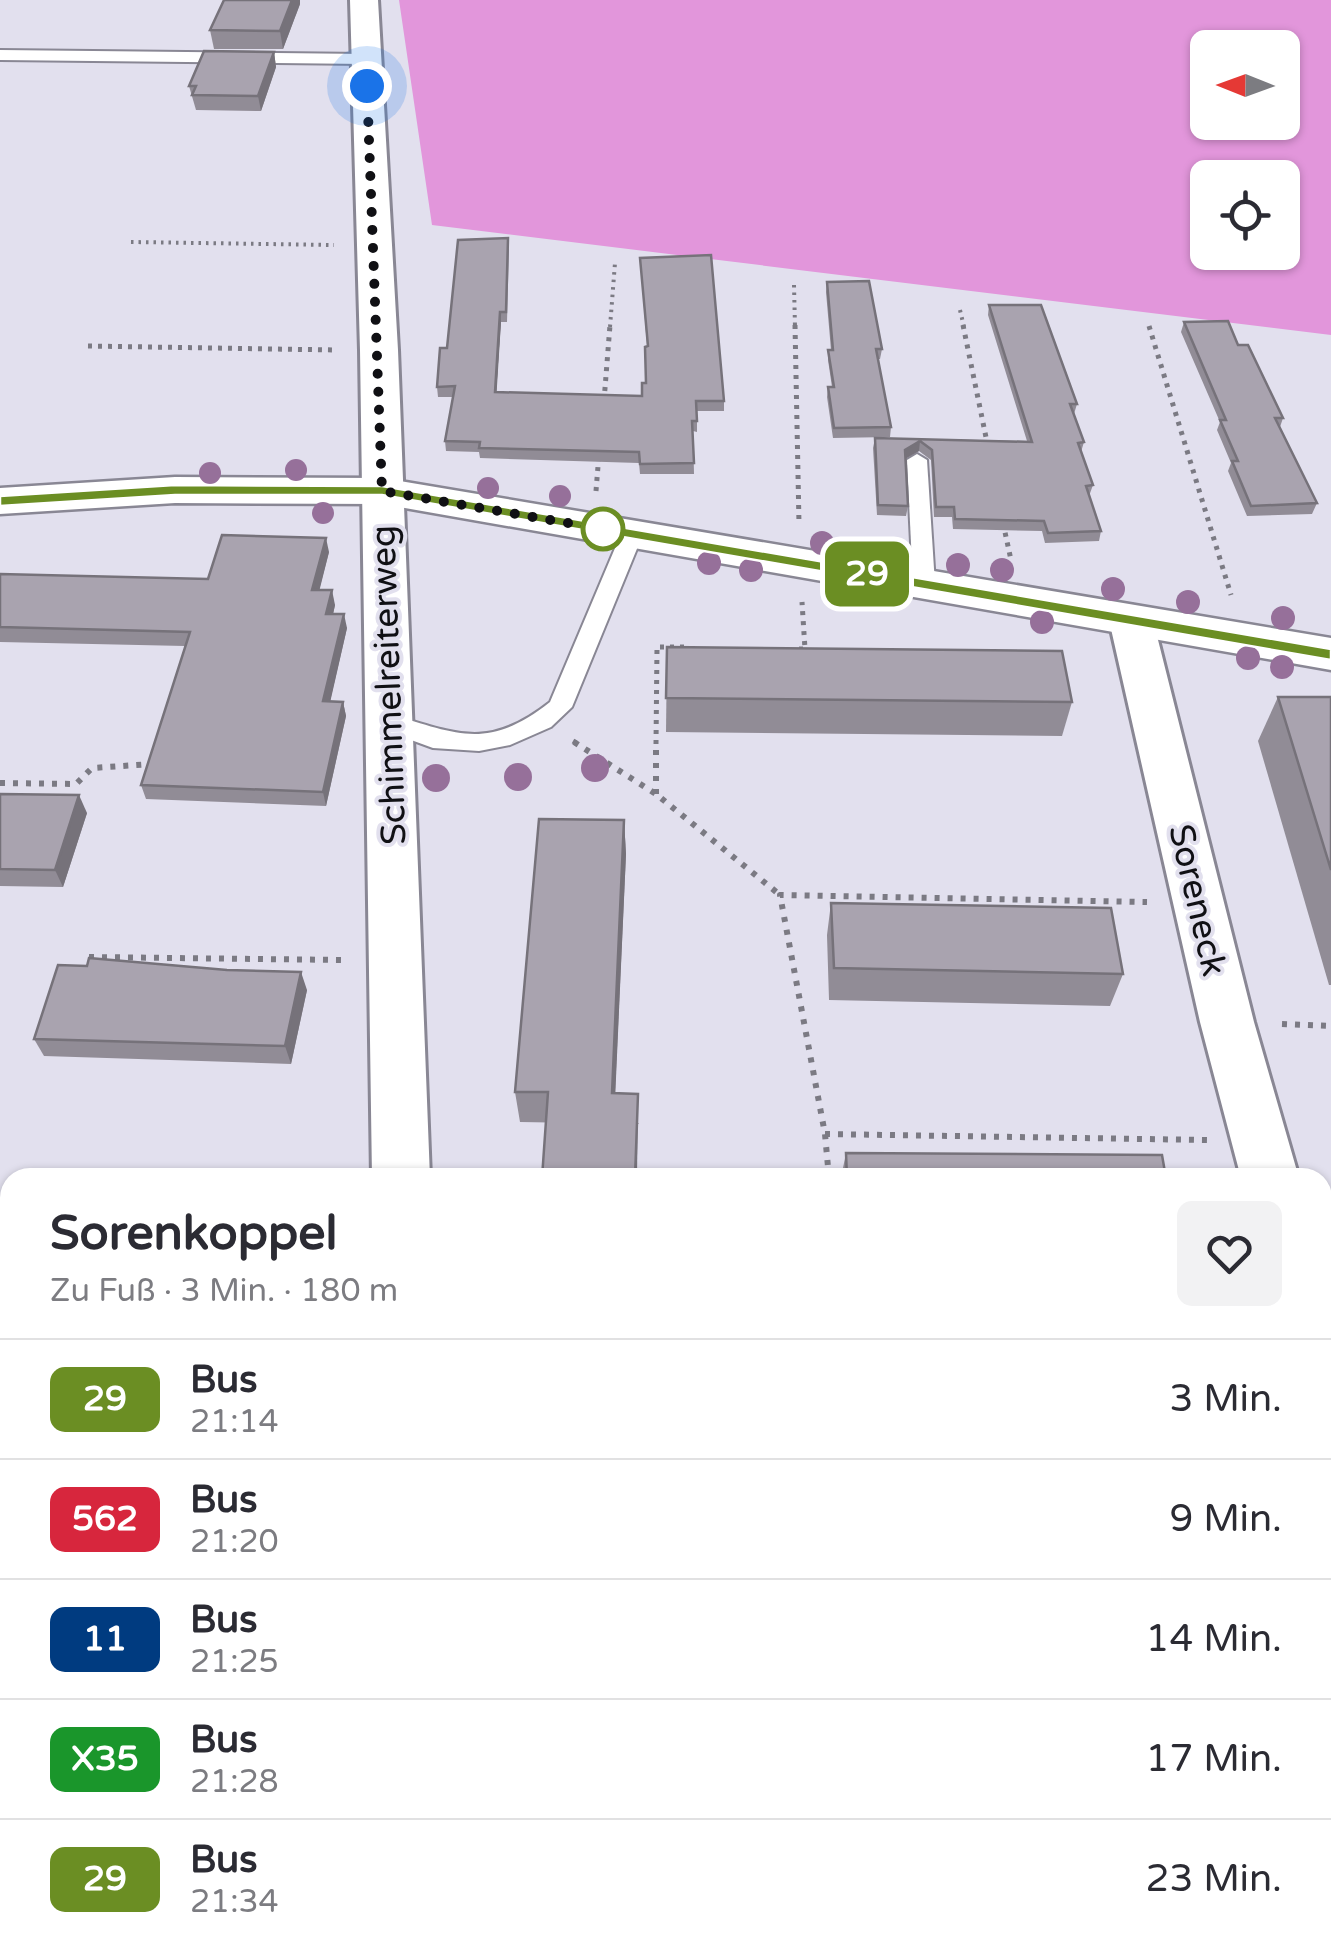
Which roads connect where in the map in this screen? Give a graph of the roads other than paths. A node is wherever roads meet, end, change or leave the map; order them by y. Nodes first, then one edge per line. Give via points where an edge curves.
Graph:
1 (364, 0) edge
2 (0, 55) edge
3 (366, 59) junction
4 (917, 460) edge
5 (382, 491) junction
6 (0, 501) edge
7 (612, 530) junction
8 (924, 584) junction
9 (1132, 620) junction
10 (1331, 654) edge
11 (390, 723) junction
12 (1267, 1159) edge
13 (400, 1168) edge

1 - 3 street, Schimmelreiterweg
2 - 3 lane
3 - 5 street, Schimmelreiterweg
4 - 8 lane
5 - 6 street via 175,490
5 - 7 street
5 - 11 street, Schimmelreiterweg
7 - 8 street
7 - 11 lane via 560,707 544,722 520,735 459,743
8 - 9 street
9 - 10 street
9 - 12 street, Soreneck via 1226,1022
11 - 13 street, Schimmelreiterweg

